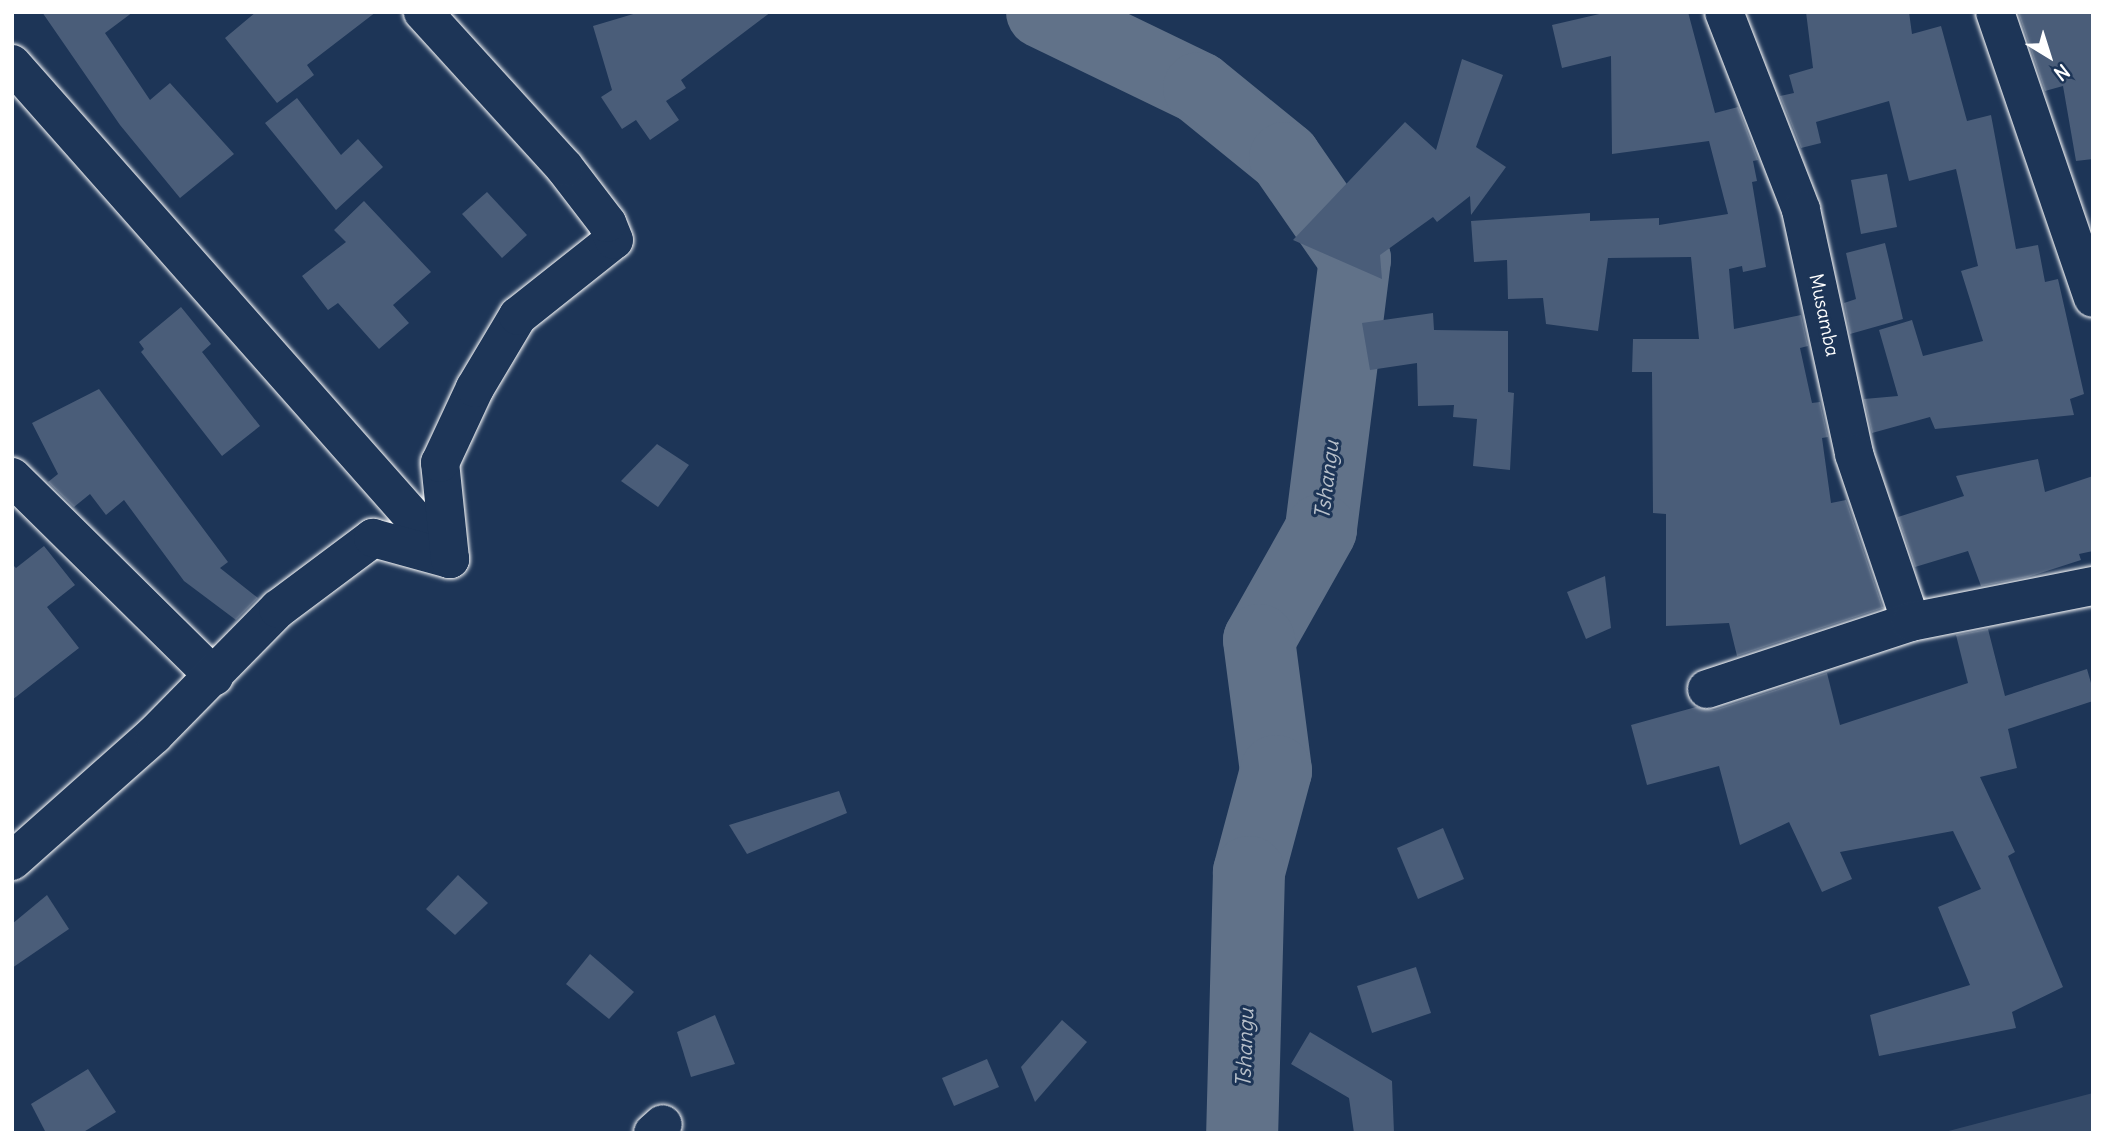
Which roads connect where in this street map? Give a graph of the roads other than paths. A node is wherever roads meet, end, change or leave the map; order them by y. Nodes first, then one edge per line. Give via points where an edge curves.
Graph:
1 (423, 12) edge
2 (1724, 12) edge
3 (1995, 12) edge
4 (12, 64) edge
5 (2093, 298) edge
6 (12, 477) edge
7 (450, 559) junction
8 (2093, 586) edge
9 (1911, 622) junction
10 (214, 676) junction
11 (1707, 689) dead end
12 (21, 839) edge

1 - 7 street via 564,167 607,223 614,240 518,316 475,388 440,463
2 - 9 street, Musamba via 1801,210 1854,454
3 - 5 street
4 - 7 street
6 - 10 street
7 - 10 street via 373,538 278,609
8 - 9 street
9 - 11 street
10 - 12 street

